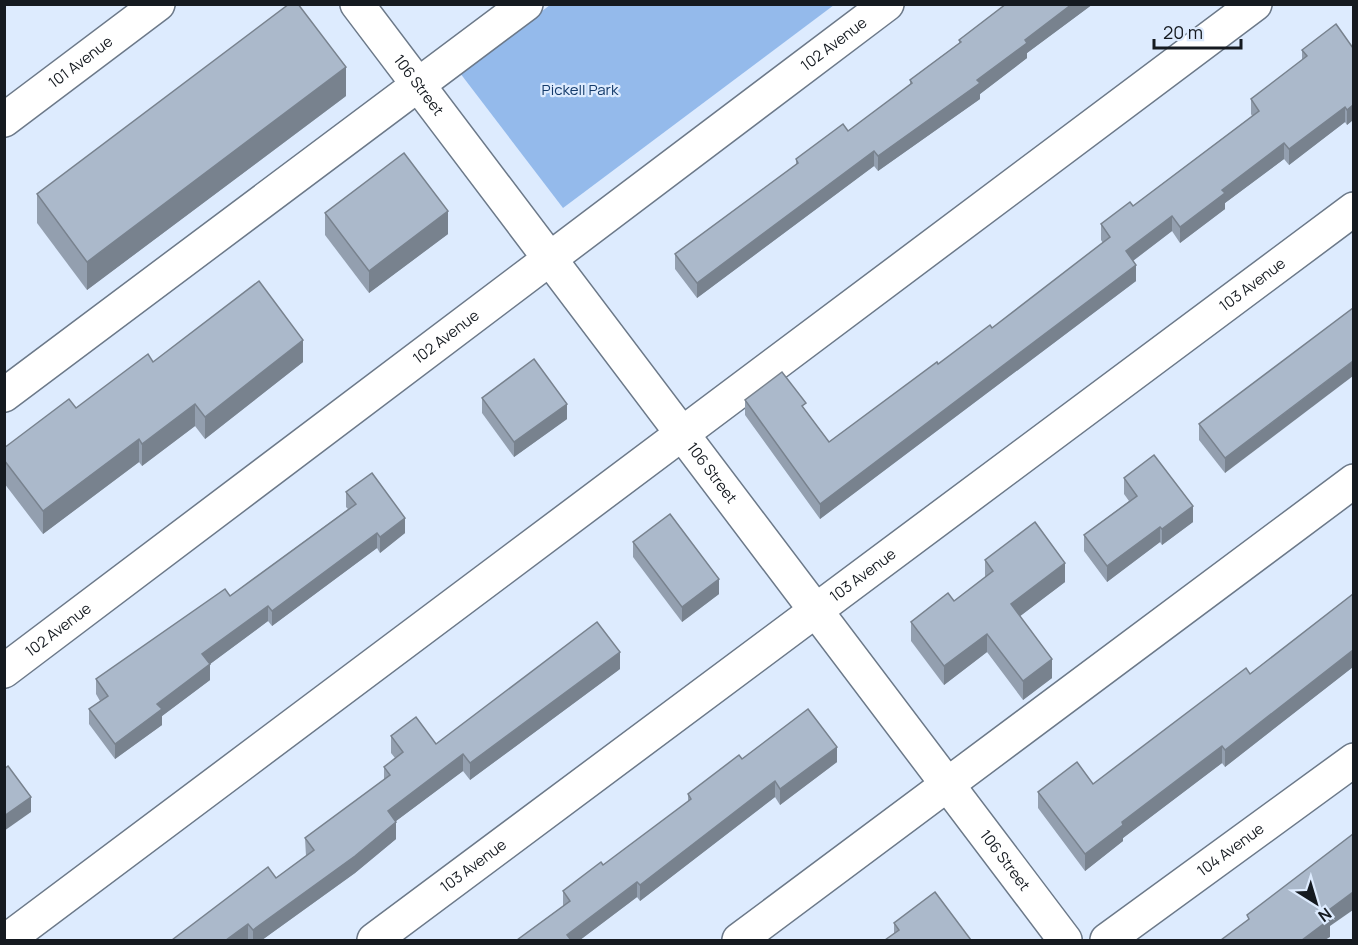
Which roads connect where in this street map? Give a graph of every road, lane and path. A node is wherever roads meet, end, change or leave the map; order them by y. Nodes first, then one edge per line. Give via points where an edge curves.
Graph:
1 (158, 4) edge
2 (357, 4) edge
3 (526, 4) edge
4 (887, 4) edge
5 (1255, 4) edge
6 (419, 85) junction
7 (4, 120) edge
8 (1353, 209) edge
9 (549, 258) junction
10 (4, 395) edge
11 (681, 436) junction
12 (1353, 481) edge
13 (813, 610) junction
14 (4, 671) edge
15 (1353, 760) edge
16 (945, 786) junction
17 (7, 940) edge
18 (374, 940) edge
19 (739, 940) edge
20 (1065, 940) edge
21 (1107, 940) edge

1 - 7 street, 101 Avenue
2 - 6 street, 106 Street
3 - 6 street
4 - 9 street, 102 Avenue
5 - 11 street
6 - 9 street, 106 Street
6 - 10 street
8 - 13 street, 103 Avenue
9 - 11 street, 106 Street
9 - 14 street, 102 Avenue
11 - 13 street, 106 Street
11 - 17 street
12 - 16 street
13 - 16 street, 106 Street
13 - 18 street, 103 Avenue
15 - 21 street, 104 Avenue
16 - 19 street
16 - 20 street, 106 Street

